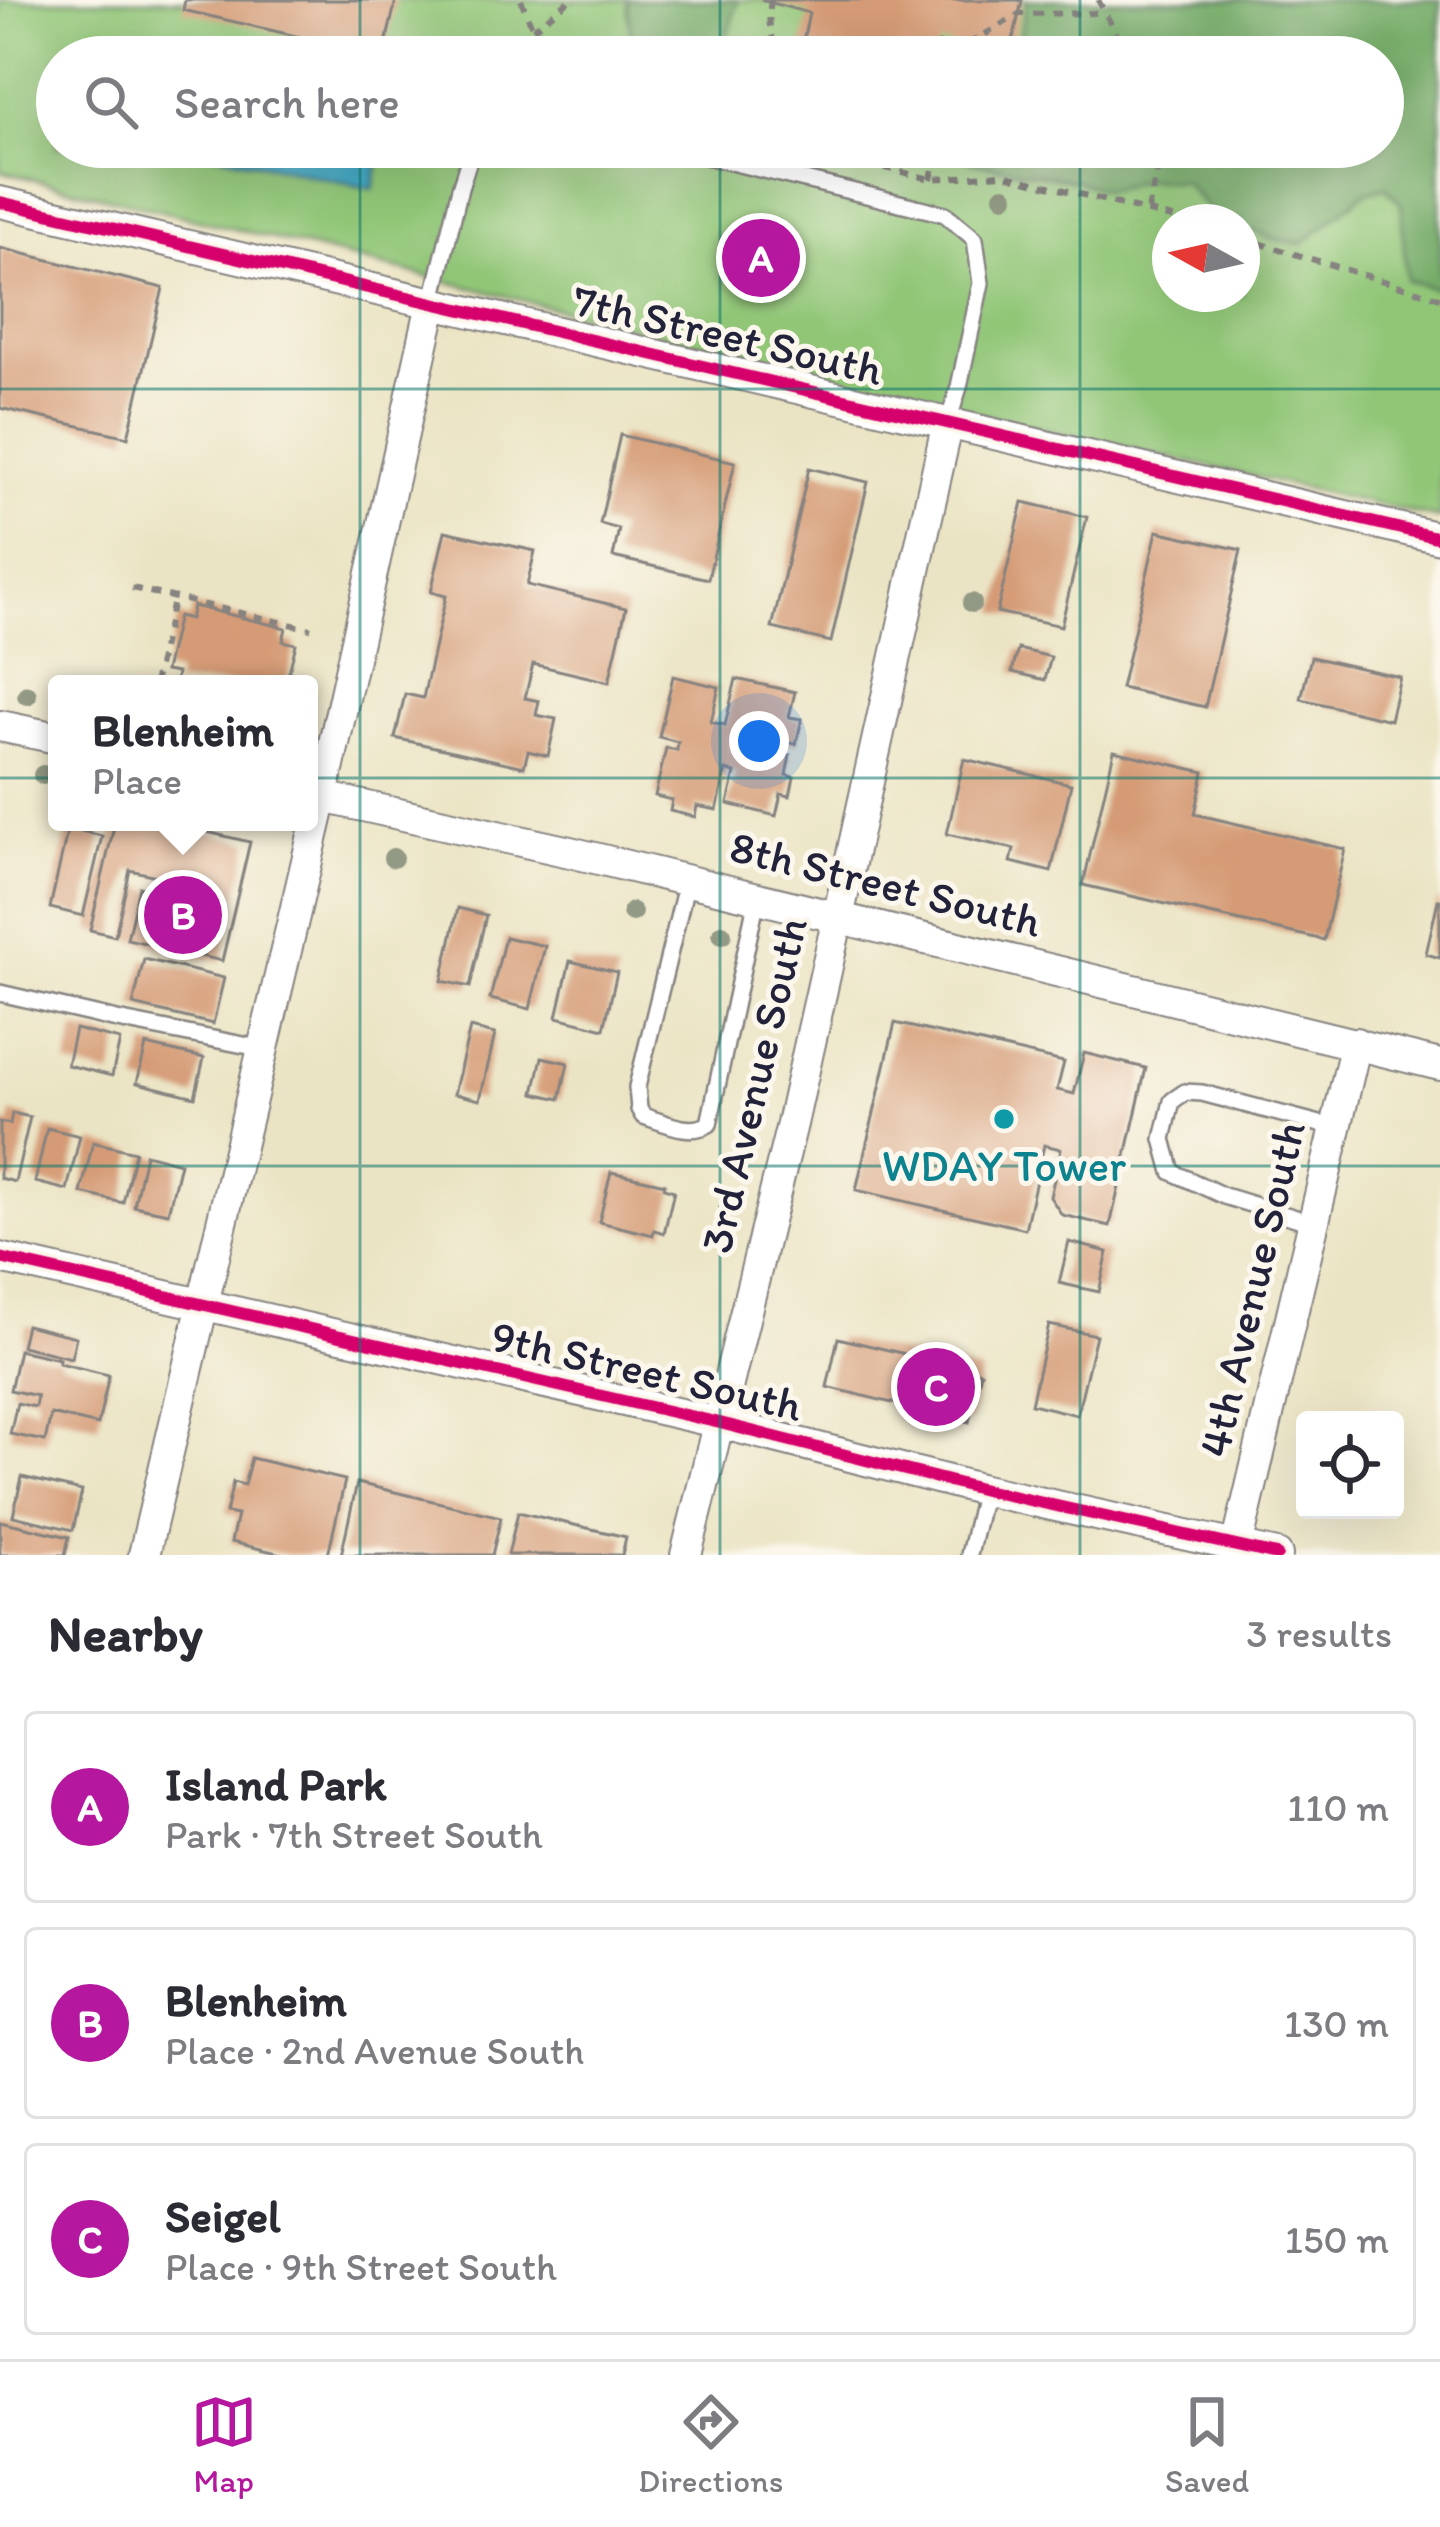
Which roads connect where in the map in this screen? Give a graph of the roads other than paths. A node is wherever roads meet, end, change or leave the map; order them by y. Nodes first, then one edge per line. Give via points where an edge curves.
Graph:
1 (466, 168) edge
2 (756, 168) edge
3 (0, 202) edge
4 (432, 304) junction
5 (948, 422) junction
6 (1440, 538) edge
7 (0, 726) edge
8 (48, 736) edge
9 (318, 788) edge
10 (318, 796) edge
11 (309, 831) edge
12 (686, 881) junction
13 (757, 898) junction
14 (837, 918) junction
15 (0, 994) edge
16 (1356, 1043) junction
17 (264, 1049) junction
18 (1440, 1065) edge
19 (1335, 1129) junction
20 (1312, 1223) junction
21 (0, 1258) edge
22 (204, 1305) junction
23 (719, 1423) junction
24 (984, 1490) junction
25 (1236, 1551) edge
26 (144, 1555) edge
27 (686, 1555) edge
28 (969, 1555) edge
29 (1277, 1555) edge

1 - 4 lane
2 - 5 lane via 945,214 975,238 981,283
3 - 4 street, 7th Street South
4 - 5 street, 7th Street South
4 - 9 street
5 - 6 street, 7th Street South
5 - 14 street, 3rd Avenue South
7 - 8 street
10 - 12 street, 8th Street South
11 - 17 street
12 - 13 street, 8th Street South
12 - 13 lane via 638,1087 643,1116 686,1130 709,1124
13 - 14 street, 8th Street South
14 - 16 street, 8th Street South
14 - 23 street, 3rd Avenue South
15 - 17 lane
16 - 18 street, 8th Street South
16 - 19 street, 4th Avenue South
17 - 22 street
19 - 20 street, 4th Avenue South
19 - 20 lane via 1202,1093 1172,1101 1163,1139 1172,1172
20 - 25 street, 4th Avenue South
21 - 22 street, 9th Street South
22 - 23 street, 9th Street South
22 - 26 street
23 - 24 street, 9th Street South
23 - 27 street, 3rd Avenue South
24 - 25 street, 9th Street South
24 - 28 lane
25 - 29 street, 9th Street South

